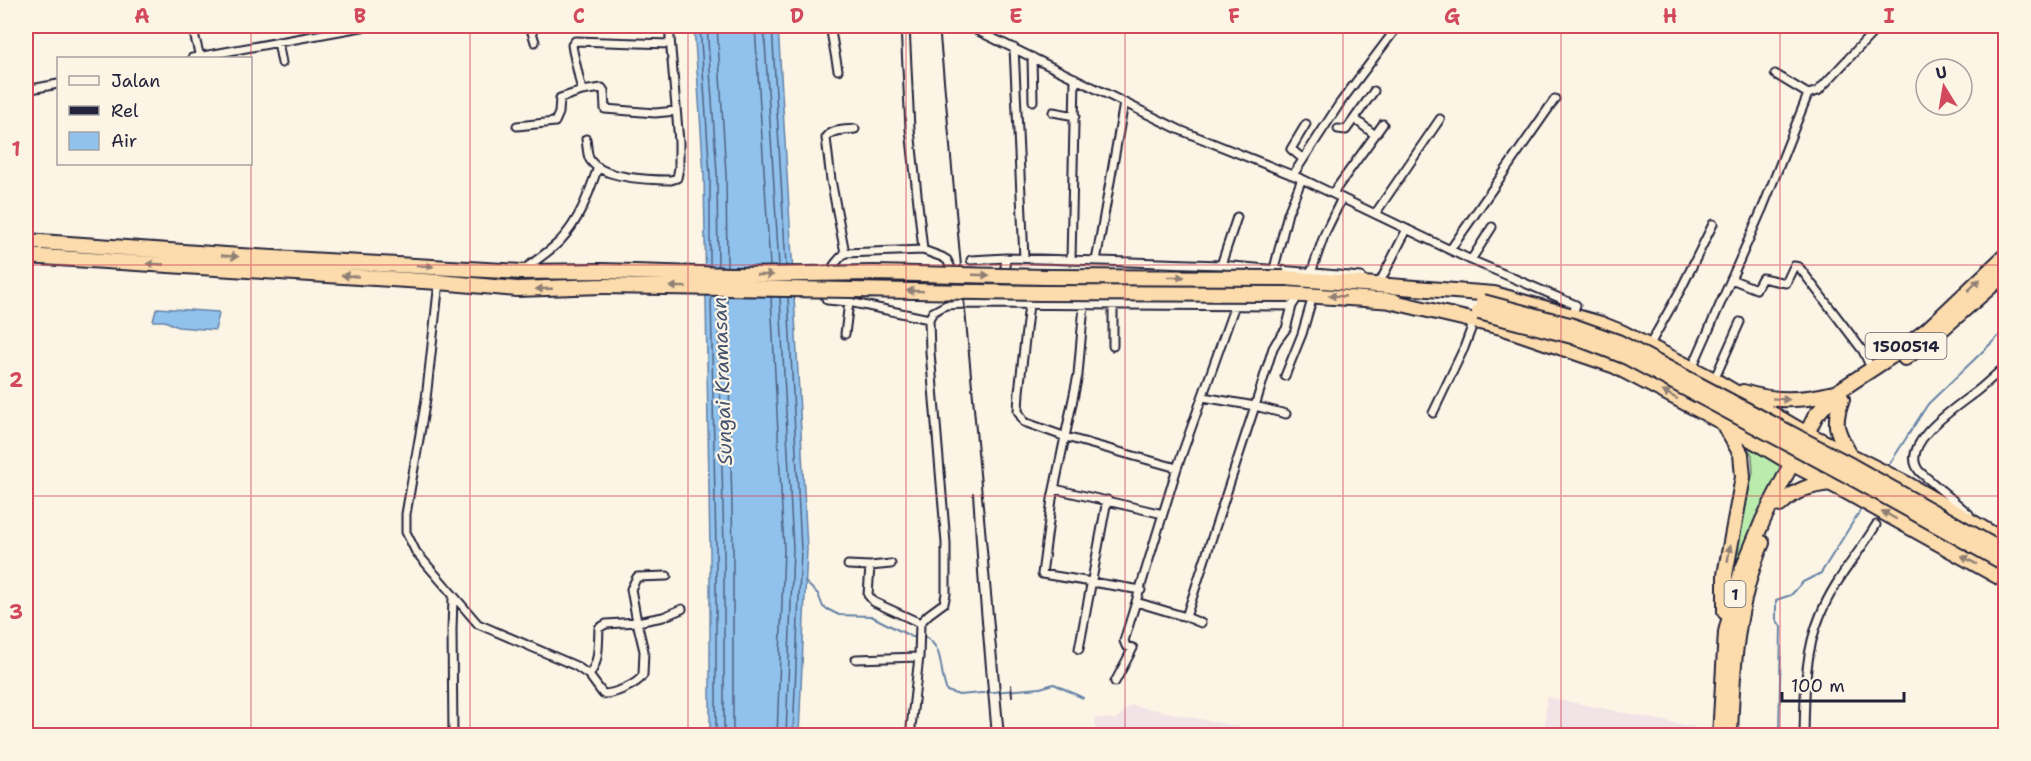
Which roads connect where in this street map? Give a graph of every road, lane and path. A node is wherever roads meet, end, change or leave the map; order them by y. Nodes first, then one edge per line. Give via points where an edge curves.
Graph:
1 (192, 26) edge
2 (367, 26) edge
3 (530, 26) edge
4 (669, 26) edge
5 (830, 26) edge
6 (905, 26) edge
7 (968, 26) edge
8 (1398, 26) edge
9 (1879, 26) edge
10 (278, 42) junction
11 (535, 42) dead end
12 (670, 44) junction
13 (1014, 48) junction
14 (196, 57) edge
15 (201, 57) edge
16 (1032, 57) junction
17 (282, 63) dead end
18 (838, 70) dead end
19 (1776, 74) dead end
20 (1075, 78) junction
21 (57, 84) edge
22 (26, 90) edge
23 (582, 91) junction
24 (1374, 91) dead end
25 (1809, 94) junction
26 (1555, 99) dead end
27 (1033, 101) dead end
28 (1124, 103) junction
29 (676, 111) junction
30 (1053, 112) dead end
31 (1075, 116) junction
32 (1355, 118) junction
33 (1440, 119) dead end
34 (1305, 124) dead end
35 (1383, 124) dead end
36 (517, 126) dead end
37 (855, 129) dead end
38 (1338, 129) dead end
39 (1375, 135) junction
40 (586, 139) dead end
41 (1303, 159) junction
42 (598, 167) junction
43 (1293, 176) junction
44 (1302, 179) junction
45 (1333, 193) junction
46 (1342, 198) junction
47 (1375, 214) junction
48 (1237, 217) dead end
49 (1713, 224) dead end
50 (1492, 227) dead end
51 (1407, 229) junction
52 (26, 241) edge
53 (64, 244) junction
54 (923, 250) junction
55 (1450, 250) junction
56 (845, 253) junction
57 (2006, 255) edge
58 (26, 256) edge
59 (1006, 258) junction
60 (1024, 258) junction
61 (62, 259) junction
62 (971, 260) dead end
63 (1071, 260) junction
64 (1471, 260) junction
65 (1096, 261) junction
66 (1221, 265) junction
67 (521, 272) junction
68 (1279, 273) junction
69 (1311, 273) junction
70 (2004, 277) edge
71 (1731, 279) junction
72 (439, 282) junction
73 (1383, 284) junction
74 (1298, 297) junction
75 (849, 302) junction
76 (959, 304) junction
77 (1029, 304) junction
78 (1113, 304) junction
79 (1000, 305) junction
80 (1084, 305) junction
81 (1235, 305) junction
82 (1479, 312) junction
83 (1572, 315) junction
84 (929, 319) junction
85 (1740, 322) dead end
86 (845, 334) dead end
87 (1113, 346) dead end
88 (1649, 346) junction
89 (2006, 366) edge
90 (1692, 368) junction
91 (1872, 370) junction
92 (1285, 376) dead end
93 (1714, 380) junction
94 (1727, 388) junction
95 (1839, 396) junction
96 (1203, 397) junction
97 (1256, 406) junction
98 (1433, 413) dead end
99 (1286, 414) dead end
100 (1722, 422) junction
101 (1814, 434) junction
102 (1066, 437) junction
103 (1855, 457) junction
104 (1795, 465) junction
105 (1177, 468) junction
106 (1831, 483) junction
107 (1054, 489) junction
108 (1107, 500) junction
109 (1780, 505) junction
110 (1163, 514) junction
111 (1876, 525) dead end
112 (1992, 534) junction
113 (2006, 542) edge
114 (2006, 552) edge
115 (891, 564) dead end
116 (2006, 564) edge
117 (848, 565) dead end
118 (870, 566) junction
119 (667, 576) dead end
120 (1092, 581) junction
121 (2006, 581) edge
122 (1141, 590) junction
123 (453, 597) junction
124 (1136, 602) junction
125 (682, 609) dead end
126 (1186, 617) junction
127 (637, 622) junction
128 (1201, 623) dead end
129 (920, 627) junction
130 (1726, 632) junction
131 (1079, 649) dead end
132 (919, 657) junction
133 (856, 659) dead end
134 (589, 675) junction
135 (1115, 682) dead end
136 (453, 735) edge
137 (910, 735) edge
138 (1720, 735) edge
139 (1730, 735) edge
140 (1803, 735) edge

1 - 14 street
2 - 10 street
3 - 11 street
4 - 12 street
5 - 18 street
6 - 54 street via 910,129
7 - 13 street
8 - 41 street
9 - 25 street via 1818,91
10 - 15 street
10 - 17 street
12 - 23 street via 575,41 572,45
12 - 29 street
13 - 16 street
13 - 60 street
16 - 20 street
16 - 27 street
19 - 25 street
20 - 28 street
20 - 31 street
21 - 22 street
23 - 29 street via 602,88 605,109
23 - 36 street via 560,98 555,122
24 - 32 street
25 - 71 street
26 - 55 street
28 - 43 street
28 - 65 street
29 - 42 street via 680,159 676,178 630,179
30 - 31 street
31 - 63 street
32 - 38 street via 1345,131
32 - 39 street
33 - 47 street
34 - 41 street via 1291,149
35 - 39 street
37 - 56 street via 833,132 826,138
39 - 45 street
40 - 42 street via 589,158
41 - 43 street
42 - 67 street via 570,228 559,242
43 - 44 street
44 - 45 street
44 - 68 street via 1288,213
45 - 46 street
46 - 47 street
46 - 69 street
47 - 51 street
48 - 66 street
49 - 88 street
50 - 64 street
51 - 55 street
51 - 73 street
52 - 53 highway
53 - 61 highway
53 -> 67 highway
54 - 56 street
54 - 76 street via 950,264
55 - 64 street
56 - 75 street via 832,266 825,297
91 -> 57 highway, 1500514 via 1928,329
58 - 61 highway
59 - 60 street
59 - 62 street
59 - 79 street
60 - 63 street
72 -> 61 highway
63 - 65 street
64 - 83 street via 1576,305
65 - 66 street
66 - 68 street
67 -> 68 highway, bridge via 1046,277
68 - 69 street
68 - 73 highway
69 - 73 street
70 - 95 highway, 1500514 via 1926,343
71 - 90 street
71 - 91 street via 1756,289 1762,278 1786,283 1794,266 1799,267 1863,351
74 -> 72 highway, bridge via 603,286 517,289
72 - 123 street via 406,532 416,552
73 - 82 highway
73 - 83 highway via 1494,294
74 - 81 street
82 -> 74 highway via 1385,300
74 - 92 street via 1302,334
74 - 97 street via 1286,329 1276,340
75 - 84 street
75 - 86 street
76 - 79 street
76 - 84 street via 946,305
77 - 79 street
77 - 80 street
77 - 102 street via 1018,411 1024,422
78 - 80 street
78 - 81 street
78 - 87 street
80 - 102 street via 1078,375
81 - 96 street
82 - 98 street
100 -> 82 highway via 1615,366 1501,327
82 - 114 highway, bridge via 1573,326 1618,342
82 - 116 highway, bridge via 1572,336 1627,357
83 - 88 highway
84 - 129 street via 946,543 946,594 944,603
85 - 93 street
88 - 90 highway
89 - 112 street via 1934,424 1914,456 1920,472
90 - 93 highway
91 - 95 highway, 1500514
93 - 94 highway
94 -> 95 highway via 1790,400
94 - 101 highway
95 - 101 highway, 1500514
95 - 103 highway via 1836,429
96 - 97 street
96 - 105 street
97 - 99 street
97 - 126 street
100 - 104 highway
130 -> 100 highway via 1725,574 1743,464 1738,446
101 - 103 highway
101 - 104 highway, 1
102 - 105 street
102 - 107 street
103 - 112 highway
104 - 106 highway
104 - 109 highway, 1
104 - 130 highway, 1 via 1748,556
105 - 110 street
106 - 109 highway via 1806,487
121 -> 106 highway
107 - 108 street
107 - 120 street via 1042,574
108 - 110 street
108 - 120 street
109 - 139 highway, 1 via 1760,549 1741,618 1734,655
110 - 122 street
111 - 140 street via 1820,615 1806,672
112 - 113 highway
115 - 118 street
117 - 118 street
118 - 129 street via 870,599
119 - 127 street via 637,577 632,584
120 - 122 street
120 - 131 street
122 - 124 street
123 - 134 street via 478,624
123 - 136 street
124 - 126 street
124 - 135 street via 1124,641 1133,648
125 - 127 street
126 - 128 street
127 - 134 street via 599,628 597,661
127 - 134 street via 644,651 640,679 605,694
129 - 132 street
130 - 138 highway, 1
132 - 133 street
132 - 137 street

